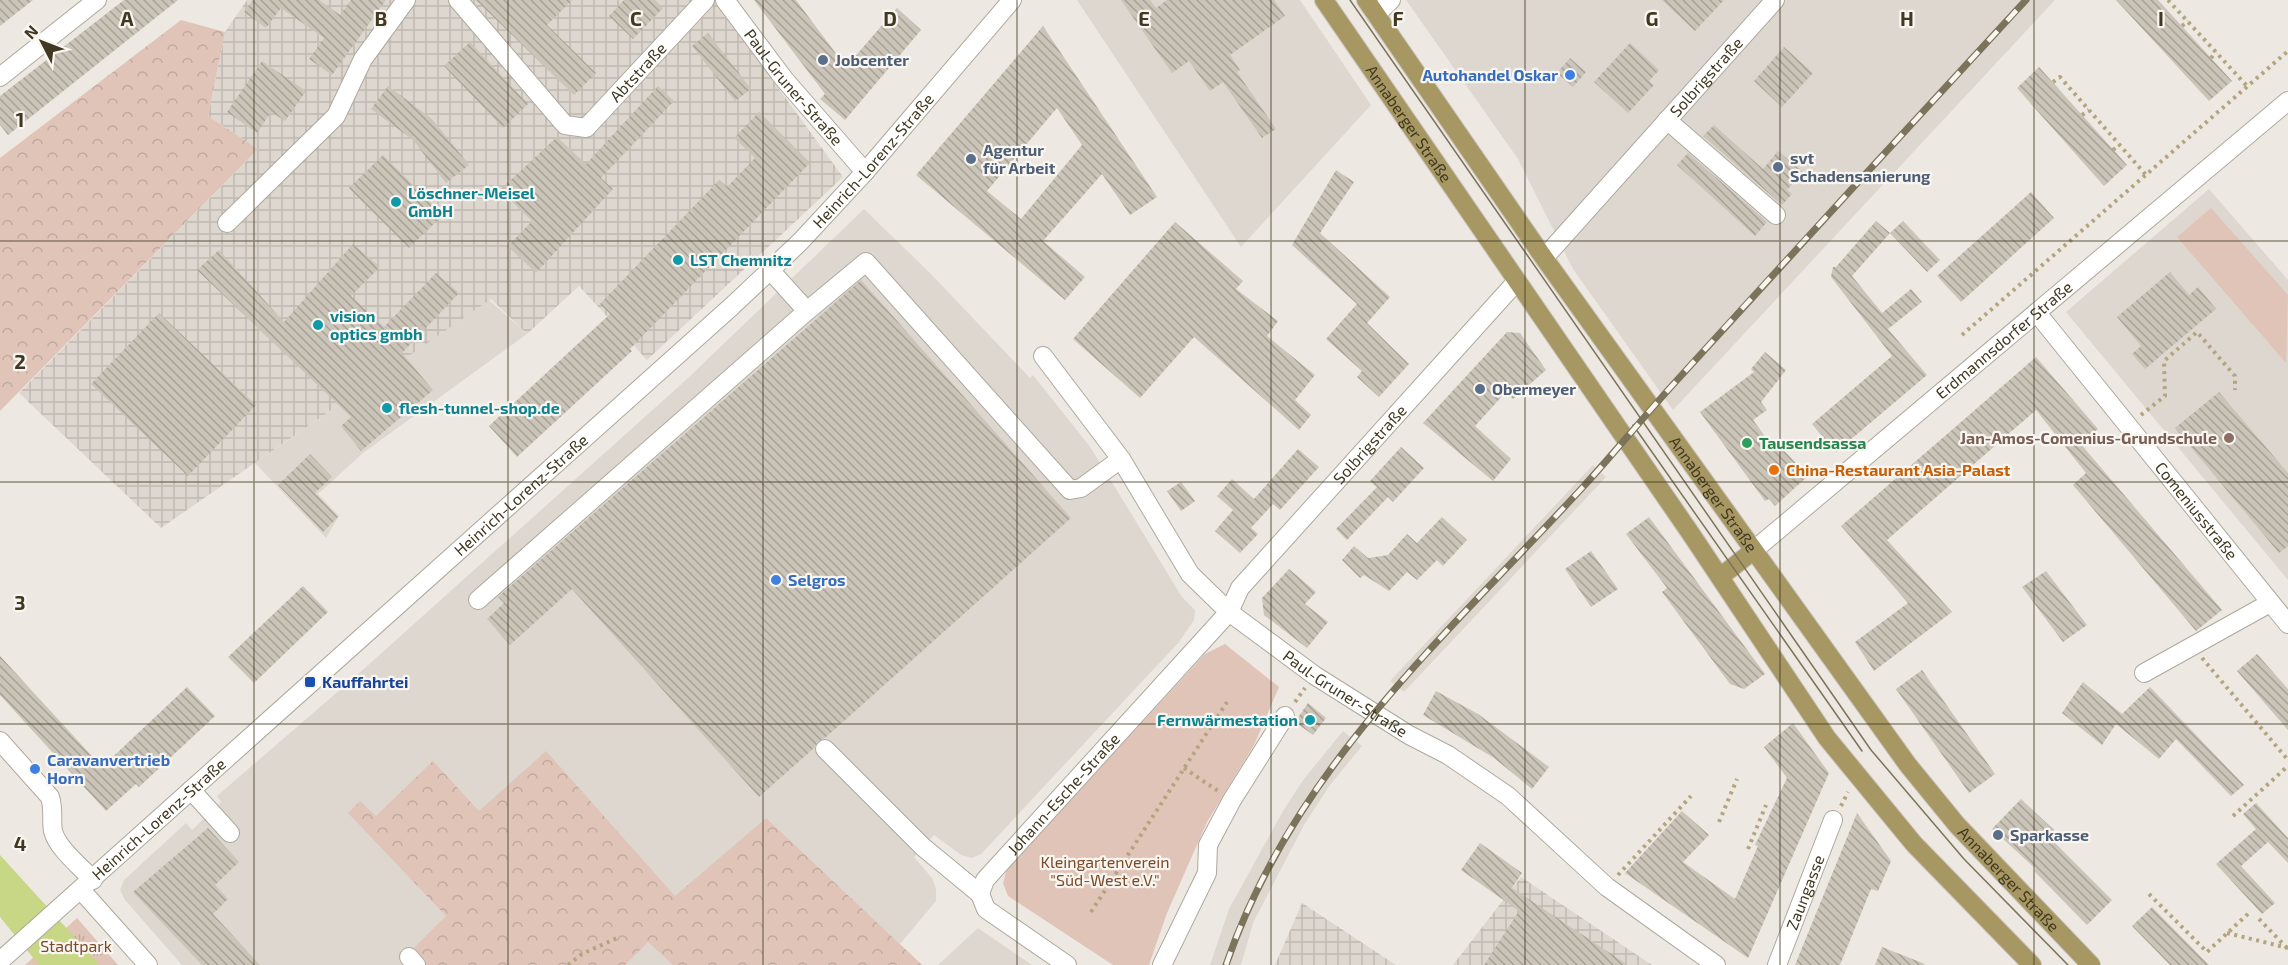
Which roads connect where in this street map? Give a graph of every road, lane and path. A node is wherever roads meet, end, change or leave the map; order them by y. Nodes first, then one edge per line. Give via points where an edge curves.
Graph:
1 (97, 0) edge
2 (406, 0) edge
3 (458, 0) edge
4 (705, 0) edge
5 (725, 0) edge
6 (1012, 0) edge
7 (1324, 0) edge
8 (1391, 0) edge
9 (2169, 0) edge
10 (1773, 2) edge
11 (1371, 7) edge
12 (2188, 21) junction
13 (2182, 26) dead end
14 (2288, 51) edge
15 (2216, 52) junction
16 (2211, 58) dead end
17 (0, 77) edge
18 (2053, 82) dead end
19 (2247, 86) junction
20 (2288, 101) edge
21 (2089, 110) junction
22 (2082, 115) dead end
23 (1667, 120) junction
24 (2119, 145) junction
25 (2113, 150) dead end
26 (865, 172) junction
27 (2146, 175) junction
28 (1776, 215) dead end
29 (228, 223) dead end
30 (1544, 258) junction
31 (770, 270) junction
32 (1517, 280) junction
33 (807, 311) junction
34 (2037, 313) junction
35 (1962, 334) dead end
36 (1043, 356) dead end
37 (2235, 390) dead end
38 (2128, 426) junction
39 (1121, 459) junction
40 (1754, 551) junction
41 (1720, 577) junction
42 (478, 600) dead end
43 (2270, 603) junction
44 (1229, 612) junction
45 (2288, 624) edge
46 (2192, 646) junction
47 (2144, 673) dead end
48 (1314, 675) junction
49 (1227, 702) dead end
50 (1285, 716) joint
51 (0, 741) edge
52 (825, 749) dead end
53 (2288, 760) edge
54 (2288, 766) edge
55 (1184, 768) junction
56 (1856, 777) junction
57 (1737, 779) dead end
58 (191, 790) junction
59 (1691, 796) dead end
60 (1232, 800) junction
61 (1766, 806) dead end
62 (2233, 816) dead end
63 (1833, 820) joint
64 (1719, 822) dead end
65 (230, 832) dead end
66 (1748, 849) dead end
67 (87, 885) junction
68 (1607, 887) junction
69 (980, 894) junction
70 (2149, 894) dead end
71 (2251, 910) dead end
72 (1091, 912) dead end
73 (2259, 920) dead end
74 (2228, 933) junction
75 (617, 939) dead end
76 (2288, 948) edge
77 (0, 961) edge
78 (148, 965) edge
79 (568, 965) edge
80 (1067, 965) edge
81 (1162, 965) edge
82 (1716, 965) edge
83 (1777, 965) edge
84 (2032, 965) edge
85 (2091, 965) edge

1 - 17 street
2 - 29 street via 363,59 336,116
3 - 4 street, Abtstraße via 565,125 586,128
5 - 26 street, Paul-Gruner-Straße via 784,79
6 - 26 street, Heinrich-Lorenz-Straße
7 - 32 main road, Annaberger Straße
8 - 11 street
9 - 12 path
10 - 23 street, Solbrigstraße
11 - 30 main road, Annaberger Straße
12 - 13 path
12 - 15 path
14 - 19 path
15 - 16 path
15 - 19 path
18 - 21 path via 2060,77
19 - 27 path
20 - 34 street, Erdmannsdorfer Straße
21 - 22 path
21 - 24 path
23 - 28 street
23 - 30 street, Solbrigstraße
24 - 25 path
24 - 27 path
26 - 31 street, Heinrich-Lorenz-Straße
27 - 35 path
30 - 40 main road, Annaberger Straße
31 - 33 street
31 - 58 street, Heinrich-Lorenz-Straße
32 - 41 main road, Annaberger Straße
32 - 44 street, Solbrigstraße via 1240,588
33 - 39 street via 866,262 1070,490 1082,488
33 - 42 street
34 - 38 street, Comeniusstraße
34 - 40 street, Erdmannsdorfer Straße
36 - 39 street, Paul-Gruner-Straße
37 - 38 path via 2235,376 2198,332 2164,361 2165,396
38 - 43 street, Comeniusstraße
39 - 44 street, Paul-Gruner-Straße via 1190,574
40 - 41 main road, Erdmannsdorfer Straße
40 - 85 main road, Annaberger Straße via 1915,774 1957,825
41 - 56 main road, Annaberger Straße
43 - 45 street, Comeniusstraße
43 - 46 street
44 - 48 street, Paul-Gruner-Straße
44 - 69 street, Johann-Esche-Straße via 985,879
46 - 47 street
46 - 53 path
48 - 50 path
48 - 68 street, Paul-Gruner-Straße via 1448,755 1508,796
49 - 55 path
50 - 60 street
51 - 67 street via 50,797 56,839
52 - 69 street via 923,847
54 - 62 path
55 - 60 path
55 - 72 path
56 - 63 path
56 - 84 main road, Annaberger Straße via 1914,844
57 - 64 path
58 - 65 street
58 - 67 street, Heinrich-Lorenz-Straße
59 - 68 path
60 - 81 street via 1208,844 1209,862 1202,885
61 - 66 path
63 - 83 street, Zaungasse
67 - 77 street, Heinrich-Lorenz-Straße
67 - 78 street
68 - 82 street, Paul-Gruner-Straße
69 - 80 street via 986,909
70 - 74 path via 2207,952
71 - 74 path
73 - 76 path
74 - 76 path
75 - 79 path via 582,954

